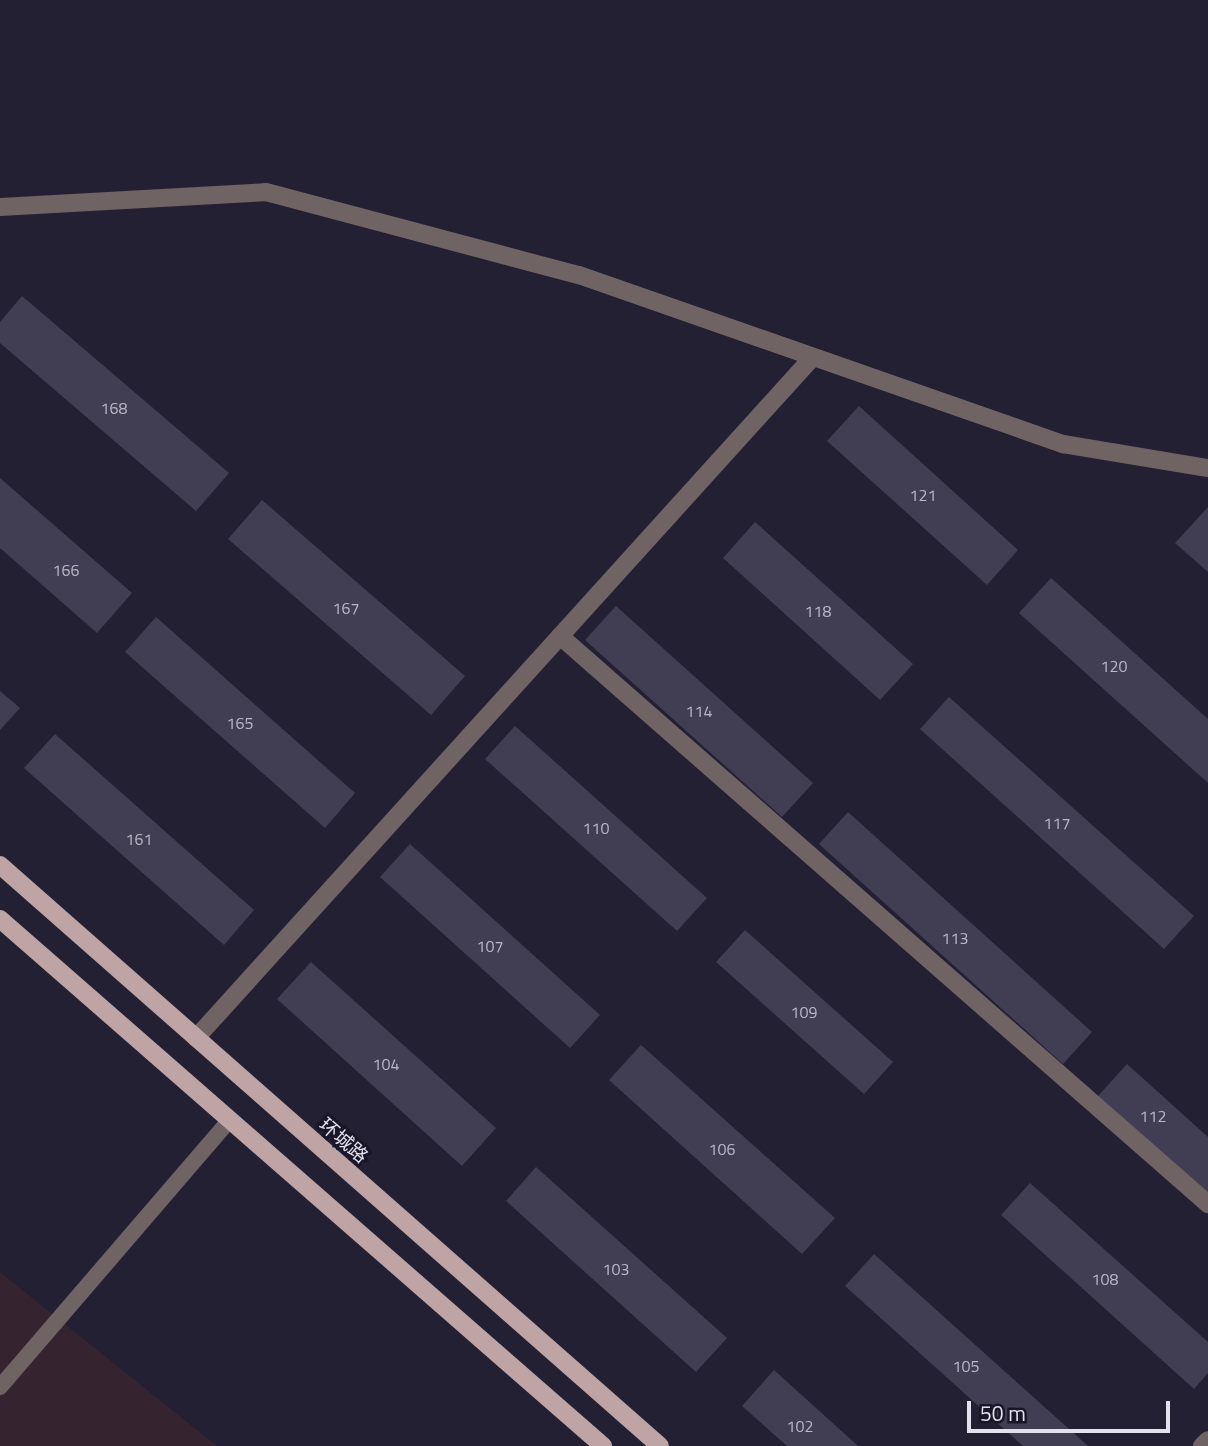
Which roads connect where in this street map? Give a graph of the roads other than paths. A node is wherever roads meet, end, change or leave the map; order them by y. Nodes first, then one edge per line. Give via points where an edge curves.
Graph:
1 (0, 208) edge
2 (812, 358) junction
3 (1208, 468) edge
4 (560, 636) junction
5 (0, 865) edge
6 (0, 919) edge
7 (196, 1038) junction
8 (230, 1120) junction
9 (1208, 1204) edge
10 (0, 1387) edge
11 (1208, 1440) edge
12 (603, 1446) edge
13 (660, 1446) edge
14 (1202, 1446) edge

1 - 2 street via 266,192 579,275
2 - 3 street via 1063,443
2 - 4 street
4 - 7 street
4 - 9 street
5 - 7 main road, 环城路
6 - 8 main road
7 - 13 main road, 环城路
8 - 10 lane
8 - 12 main road
11 - 14 street

